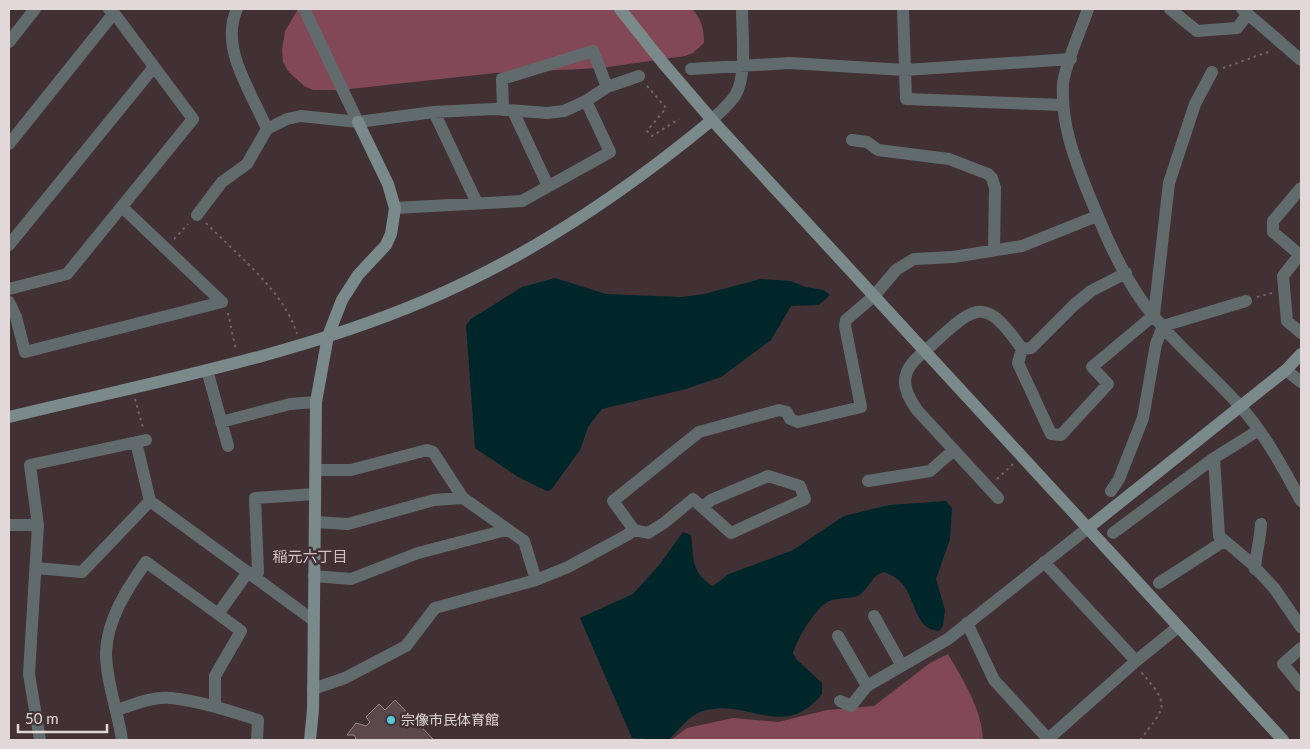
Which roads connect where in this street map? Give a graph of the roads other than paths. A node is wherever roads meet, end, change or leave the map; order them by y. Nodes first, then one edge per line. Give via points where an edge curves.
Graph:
1 (36, 9) edge
2 (237, 9) edge
3 (304, 9) edge
4 (620, 9) edge
5 (742, 9) edge
6 (903, 9) edge
7 (1088, 9) edge
8 (1170, 9) edge
9 (111, 11) edge
10 (1245, 12) edge
11 (9, 42) edge
12 (1071, 59) junction
13 (1301, 60) edge
14 (742, 65) junction
15 (154, 67) junction
16 (691, 69) dead end
17 (905, 70) junction
18 (1212, 72) road end
19 (639, 76) road end
20 (607, 87) junction
21 (586, 101) junction
22 (1063, 105) junction
23 (508, 110) junction
24 (434, 112) junction
25 (712, 120) junction
26 (358, 122) junction
27 (267, 129) junction
28 (852, 140) dead end
29 (9, 144) edge
30 (548, 186) junction
31 (1301, 188) edge
32 (476, 203) junction
33 (122, 207) junction
34 (395, 208) junction
35 (197, 215) road end
36 (1097, 216) junction
37 (9, 246) edge
38 (994, 250) junction
39 (1300, 254) edge
40 (1126, 273) junction
41 (9, 289) edge
42 (874, 296) junction
43 (1246, 301) road end
44 (9, 302) edge
45 (1154, 315) junction
46 (1163, 326) junction
47 (1301, 333) edge
48 (328, 336) junction
49 (1022, 349) junction
50 (925, 351) junction
51 (1301, 354) edge
52 (207, 370) junction
53 (1286, 370) junction
54 (1301, 382) edge
55 (316, 402) junction
56 (1240, 407) junction
57 (9, 417) edge
58 (221, 422) junction
59 (1258, 430) junction
60 (228, 446) dead end
61 (954, 450) junction
62 (1214, 458) junction
63 (316, 470) junction
64 (868, 481) dead end
65 (1111, 491) dead end
66 (315, 494) junction
67 (463, 498) junction
68 (998, 498) dead end
69 (150, 501) junction
70 (1301, 501) edge
71 (703, 507) junction
72 (315, 522) junction
73 (1261, 524) dead end
74 (9, 525) edge
75 (38, 525) junction
76 (1088, 528) junction
77 (506, 530) junction
78 (634, 530) junction
79 (1113, 533) dead end
80 (1224, 541) junction
81 (1044, 562) junction
82 (36, 568) junction
83 (1255, 569) junction
84 (251, 575) junction
85 (314, 576) junction
86 (536, 580) junction
87 (1159, 582) dead end
88 (218, 614) junction
89 (874, 616) dead end
90 (313, 620) junction
91 (967, 623) junction
92 (1178, 627) junction
93 (1301, 627) edge
94 (838, 636) dead end
95 (1301, 648) edge
96 (1134, 662) junction
97 (901, 664) junction
98 (867, 686) junction
99 (1301, 686) edge
100 (313, 689) junction
101 (840, 701) dead end
102 (215, 707) junction
103 (117, 710) junction
104 (40, 740) edge
105 (122, 740) edge
106 (256, 740) edge
107 (310, 740) edge
108 (1048, 740) edge
109 (1283, 740) edge

1 - 11 street
2 - 27 street via 232,19 231,40 235,57
3 - 26 street
4 - 25 street
5 - 14 street
6 - 17 street
7 - 12 street
8 - 10 street via 1197,31 1237,28
9 - 15 street
9 - 29 street
10 - 13 street
12 - 17 street
12 - 22 street via 1063,82
14 - 16 street
14 - 17 street via 789,63
14 - 25 street via 736,95
15 - 33 street via 193,119
15 - 37 street
17 - 22 street via 906,99
18 - 45 street via 1195,104 1169,183
19 - 20 street
20 - 21 street
20 - 23 street via 593,51 502,79
21 - 23 street via 548,114
21 - 30 street via 610,152
22 - 36 street via 1068,138
23 - 24 street
23 - 30 street
24 - 26 street
24 - 32 street
25 - 42 street
25 - 48 street via 626,188 514,257 424,301
26 - 27 street via 301,116
26 - 34 street via 388,184
27 - 35 street via 246,164 222,182
28 - 38 street via 867,142 878,150 949,159 988,174 995,188
30 - 32 street via 522,201
31 - 39 street via 1273,221 1273,232
32 - 34 street
33 - 41 street via 67,274
33 - 44 street via 222,302 25,352
34 - 48 street via 391,234 377,256 348,288
36 - 38 street via 1022,246
36 - 40 street via 1114,256
38 - 42 street via 914,259 896,270
39 - 47 street via 1283,276 1287,321
40 - 45 street
40 - 49 street via 1091,291 1031,348
42 - 50 street
42 - 78 street via 846,320 845,326 861,407 798,422 790,419 787,412 779,410 699,432 613,501
43 - 46 street
45 - 46 street
45 - 49 street via 1092,367 1108,384 1061,435 1052,434 1018,364
46 - 56 street
46 - 65 street via 1156,344 1143,418 1119,479
48 - 52 street
48 - 55 street
49 - 50 street via 994,316 972,312 963,316
50 - 61 street via 906,374 905,385 917,410
50 - 76 street
51 - 53 street
52 - 57 street
52 - 58 street
53 - 54 street
53 - 56 street
55 - 58 street via 290,404
55 - 63 street
56 - 59 street
56 - 76 street
58 - 60 street
59 - 62 street
59 - 70 street
61 - 64 street via 930,471
61 - 68 street
62 - 79 street
62 - 80 street via 1219,536
63 - 66 street
63 - 67 street via 350,470 427,450 433,452
66 - 72 street
66 - 84 street via 256,498 258,572
67 - 72 street via 434,500 348,524
67 - 77 street
69 - 75 street via 141,441 30,465
69 - 82 street via 82,572
69 - 84 street
71 - 71 street via 731,533 806,499 800,486 768,476 711,500
71 - 78 street via 693,499 648,533
72 - 85 street
73 - 83 street
74 - 75 street
75 - 82 street
76 - 81 street
76 - 92 street
77 - 85 street via 418,553 351,579
77 - 86 street via 524,541
78 - 86 street via 568,567
80 - 83 street
80 - 87 street
81 - 91 street
81 - 96 street
82 - 104 street via 29,674
83 - 93 street via 1274,588
84 - 88 street
84 - 90 street
85 - 90 street
86 - 100 street via 435,608 406,646 345,678
88 - 102 street via 240,631 215,676
88 - 103 street via 146,562 122,599 110,627 106,653
89 - 97 street
90 - 100 street
91 - 97 street via 948,639
91 - 108 street via 994,680
92 - 96 street
92 - 109 street
94 - 98 street
95 - 99 street via 1283,664
96 - 108 street
97 - 98 street
98 - 101 street via 851,706
100 - 107 street
102 - 103 street via 169,698
102 - 106 street via 258,720
103 - 105 street

